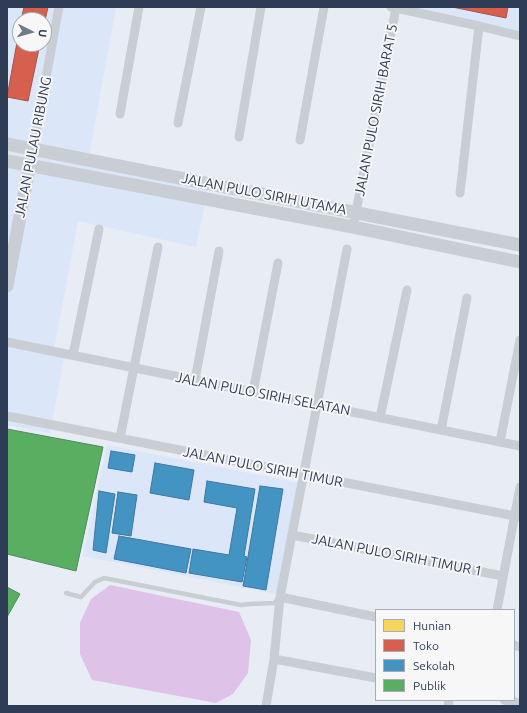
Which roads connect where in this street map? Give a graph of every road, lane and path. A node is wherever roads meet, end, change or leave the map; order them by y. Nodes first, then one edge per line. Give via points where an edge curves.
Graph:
1 (59, 7) edge
2 (139, 7) edge
3 (201, 7) edge
4 (261, 7) edge
5 (324, 7) edge
6 (393, 8) edge
7 (479, 26) junction
8 (520, 36) edge
9 (120, 114) dead end
10 (178, 123) dead end
11 (239, 137) dead end
12 (300, 140) dead end
13 (7, 144) edge
14 (33, 148) junction
15 (85, 159) junction
16 (7, 161) edge
17 (29, 165) junction
18 (81, 176) junction
19 (460, 193) dead end
20 (356, 212) junction
21 (353, 227) junction
22 (99, 229) dead end
23 (520, 245) edge
24 (158, 247) dead end
25 (347, 249) dead end
26 (219, 251) dead end
27 (520, 262) edge
28 (278, 263) dead end
29 (7, 286) edge
30 (407, 290) dead end
31 (467, 298) dead end
32 (520, 340) edge
33 (7, 342) edge
34 (73, 355) junction
35 (134, 368) junction
36 (195, 380) junction
37 (253, 392) junction
38 (318, 405) junction
39 (7, 416) edge
40 (380, 418) junction
41 (441, 430) junction
42 (120, 438) junction
43 (500, 442) junction
44 (520, 446) edge
45 (304, 475) junction
46 (520, 487) edge
47 (517, 517) edge
48 (292, 535) junction
49 (503, 576) junction
50 (66, 593) dead end
51 (280, 597) junction
52 (497, 609) edge
53 (375, 617) edge
54 (274, 659) junction
55 (375, 678) edge
56 (509, 701) edge
57 (520, 703) edge
58 (269, 705) edge

1 - 14 street, JALAN PULAU RIBUNG
2 - 9 street
3 - 10 street
4 - 11 street
5 - 12 street
6 - 7 street
6 - 20 street, JALAN PULO SIRIH BARAT 5
7 - 8 street
7 - 19 street
13 - 14 main road, JALAN PULO SIRIH UTAMA
14 - 15 main road, JALAN PULO SIRIH UTAMA
14 - 17 main road, JALAN PULAU RIBUNG
15 - 18 main road
15 - 20 main road, JALAN PULO SIRIH UTAMA
16 - 17 main road, JALAN PULO SIRIH UTAMA
17 - 18 main road, JALAN PULO SIRIH UTAMA
17 - 29 main road, JALAN PULAU RIBUNG
18 - 21 main road, JALAN PULO SIRIH UTAMA
20 - 21 street, JALAN PULO SIRIH BARAT 5
20 - 23 main road, JALAN PULO SIRIH UTAMA
21 - 27 main road, JALAN PULO SIRIH UTAMA
22 - 34 street
24 - 35 street
25 - 38 street
26 - 36 street
28 - 37 street
30 - 40 street
31 - 41 street
32 - 43 street
33 - 34 street, JALAN PULO SIRIH SELATAN
34 - 35 street, JALAN PULO SIRIH SELATAN
35 - 36 street, JALAN PULO SIRIH SELATAN
35 - 42 street
36 - 37 street, JALAN PULO SIRIH SELATAN
37 - 38 street, JALAN PULO SIRIH SELATAN
38 - 40 street, JALAN PULO SIRIH SELATAN
38 - 45 street
39 - 42 street, JALAN PULO SIRIH TIMUR
40 - 41 street, JALAN PULO SIRIH SELATAN
41 - 43 street, JALAN PULO SIRIH SELATAN
42 - 45 street, JALAN PULO SIRIH TIMUR
43 - 44 street, JALAN PULO SIRIH SELATAN
45 - 47 street, JALAN PULO SIRIH TIMUR
45 - 48 street
46 - 47 street
47 - 49 street
48 - 49 street, JALAN PULO SIRIH TIMUR 1
48 - 51 street
49 - 52 street
50 - 51 lane via 80,597 95,582 104,578 241,605 274,603
51 - 53 street
51 - 54 street
54 - 55 street
54 - 58 street
56 - 57 street

